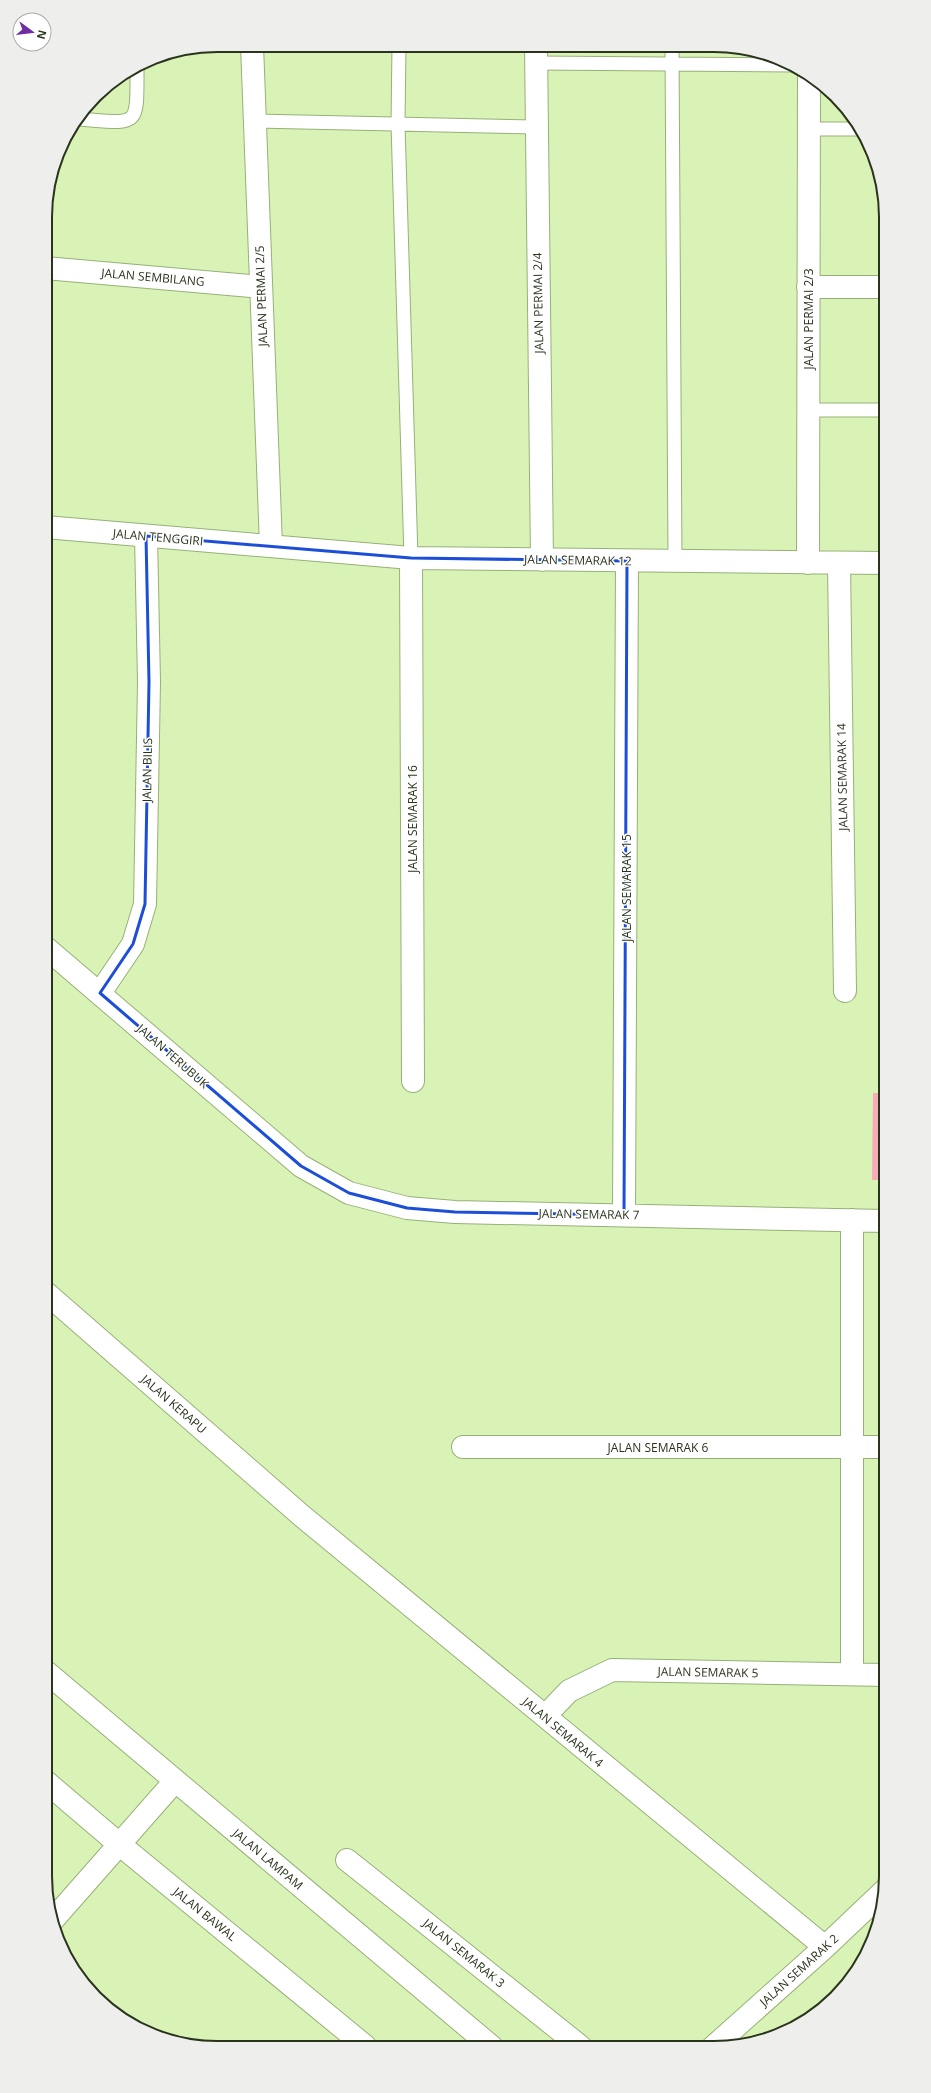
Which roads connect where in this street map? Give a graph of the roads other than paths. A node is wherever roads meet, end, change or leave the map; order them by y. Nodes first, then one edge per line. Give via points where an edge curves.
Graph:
1 (252, 52) edge
2 (399, 52) edge
3 (672, 52) edge
4 (536, 55) edge
5 (672, 63) junction
6 (776, 65) edge
7 (137, 73) edge
8 (809, 83) edge
9 (84, 119) edge
10 (255, 121) junction
11 (398, 124) junction
12 (536, 127) junction
13 (808, 129) junction
14 (854, 130) edge
15 (52, 269) edge
16 (261, 287) junction
17 (808, 287) junction
18 (879, 287) edge
19 (808, 410) junction
20 (879, 410) edge
21 (52, 528) edge
22 (146, 536) junction
23 (271, 546) junction
24 (411, 558) junction
25 (542, 560) junction
26 (627, 561) junction
27 (675, 561) junction
28 (808, 563) junction
29 (839, 563) junction
30 (879, 563) edge
31 (52, 953) edge
32 (845, 991) dead end
33 (100, 993) junction
34 (413, 1081) dead end
35 (301, 1166) joint
36 (624, 1215) junction
37 (852, 1220) junction
38 (879, 1221) edge
39 (52, 1298) edge
40 (464, 1447) dead end
41 (852, 1447) junction
42 (879, 1447) edge
43 (302, 1516) joint
44 (852, 1674) junction
45 (879, 1675) edge
46 (52, 1677) edge
47 (545, 1716) junction
48 (175, 1781) junction
49 (52, 1787) edge
50 (119, 1844) junction
51 (347, 1860) dead end
52 (878, 1897) edge
53 (57, 1915) edge
54 (825, 1947) junction
55 (359, 2041) edge
56 (485, 2041) edge
57 (573, 2041) edge
58 (720, 2041) edge

1 - 10 street, JALAN PERMAI 2/5
2 - 11 lane
3 - 5 lane
4 - 5 lane
4 - 12 street, JALAN PERMAI 2/4
5 - 6 lane
5 - 27 lane
7 - 9 lane via 137,108 134,116 128,121 121,122
8 - 13 street, JALAN PERMAI 2/3
10 - 11 lane
10 - 16 street, JALAN PERMAI 2/5
11 - 12 lane
11 - 24 lane
12 - 25 street, JALAN PERMAI 2/4
13 - 14 lane
13 - 17 street, JALAN PERMAI 2/3
15 - 16 street, JALAN SEMBILANG
16 - 23 street, JALAN PERMAI 2/5
17 - 18 street
17 - 19 street, JALAN PERMAI 2/3
19 - 20 lane
19 - 28 street, JALAN PERMAI 2/3
21 - 22 street, JALAN TENGGIRI
22 - 23 street, JALAN TENGGIRI
22 - 33 street, JALAN BILIS via 149,682 145,904 133,944
23 - 24 street, JALAN SEMARAK 12
24 - 25 street, JALAN SEMARAK 12
24 - 34 street, JALAN SEMARAK 16
25 - 26 street, JALAN SEMARAK 12
26 - 27 street, JALAN SEMARAK 12
26 - 36 street, JALAN SEMARAK 15
27 - 28 street, JALAN SEMARAK 12
28 - 29 street, JALAN SEMARAK 12
29 - 30 street, JALAN SEMARAK 12
29 - 32 street, JALAN SEMARAK 14
31 - 33 street, JALAN TERUBUK
33 - 35 street, JALAN TERUBUK
35 - 36 street, JALAN SEMARAK 7 via 349,1193 407,1208 455,1212
36 - 37 street, JALAN SEMARAK 7
37 - 38 street, JALAN SEMARAK 7
37 - 41 street
39 - 43 street, JALAN KERAPU
40 - 41 street, JALAN SEMARAK 6
41 - 42 street, JALAN SEMARAK 6
41 - 44 street
43 - 47 street, JALAN SEMARAK 4
44 - 45 street, JALAN SEMARAK 5
44 - 47 street, JALAN SEMARAK 5 via 612,1670 569,1691
46 - 48 street, JALAN LAMPAM
47 - 54 street, JALAN SEMARAK 4
48 - 50 street
48 - 56 street, JALAN LAMPAM
49 - 50 street, JALAN BAWAL
50 - 53 street
50 - 55 street, JALAN BAWAL
51 - 57 street, JALAN SEMARAK 3
52 - 54 street, JALAN SEMARAK 2
54 - 58 street, JALAN SEMARAK 2

